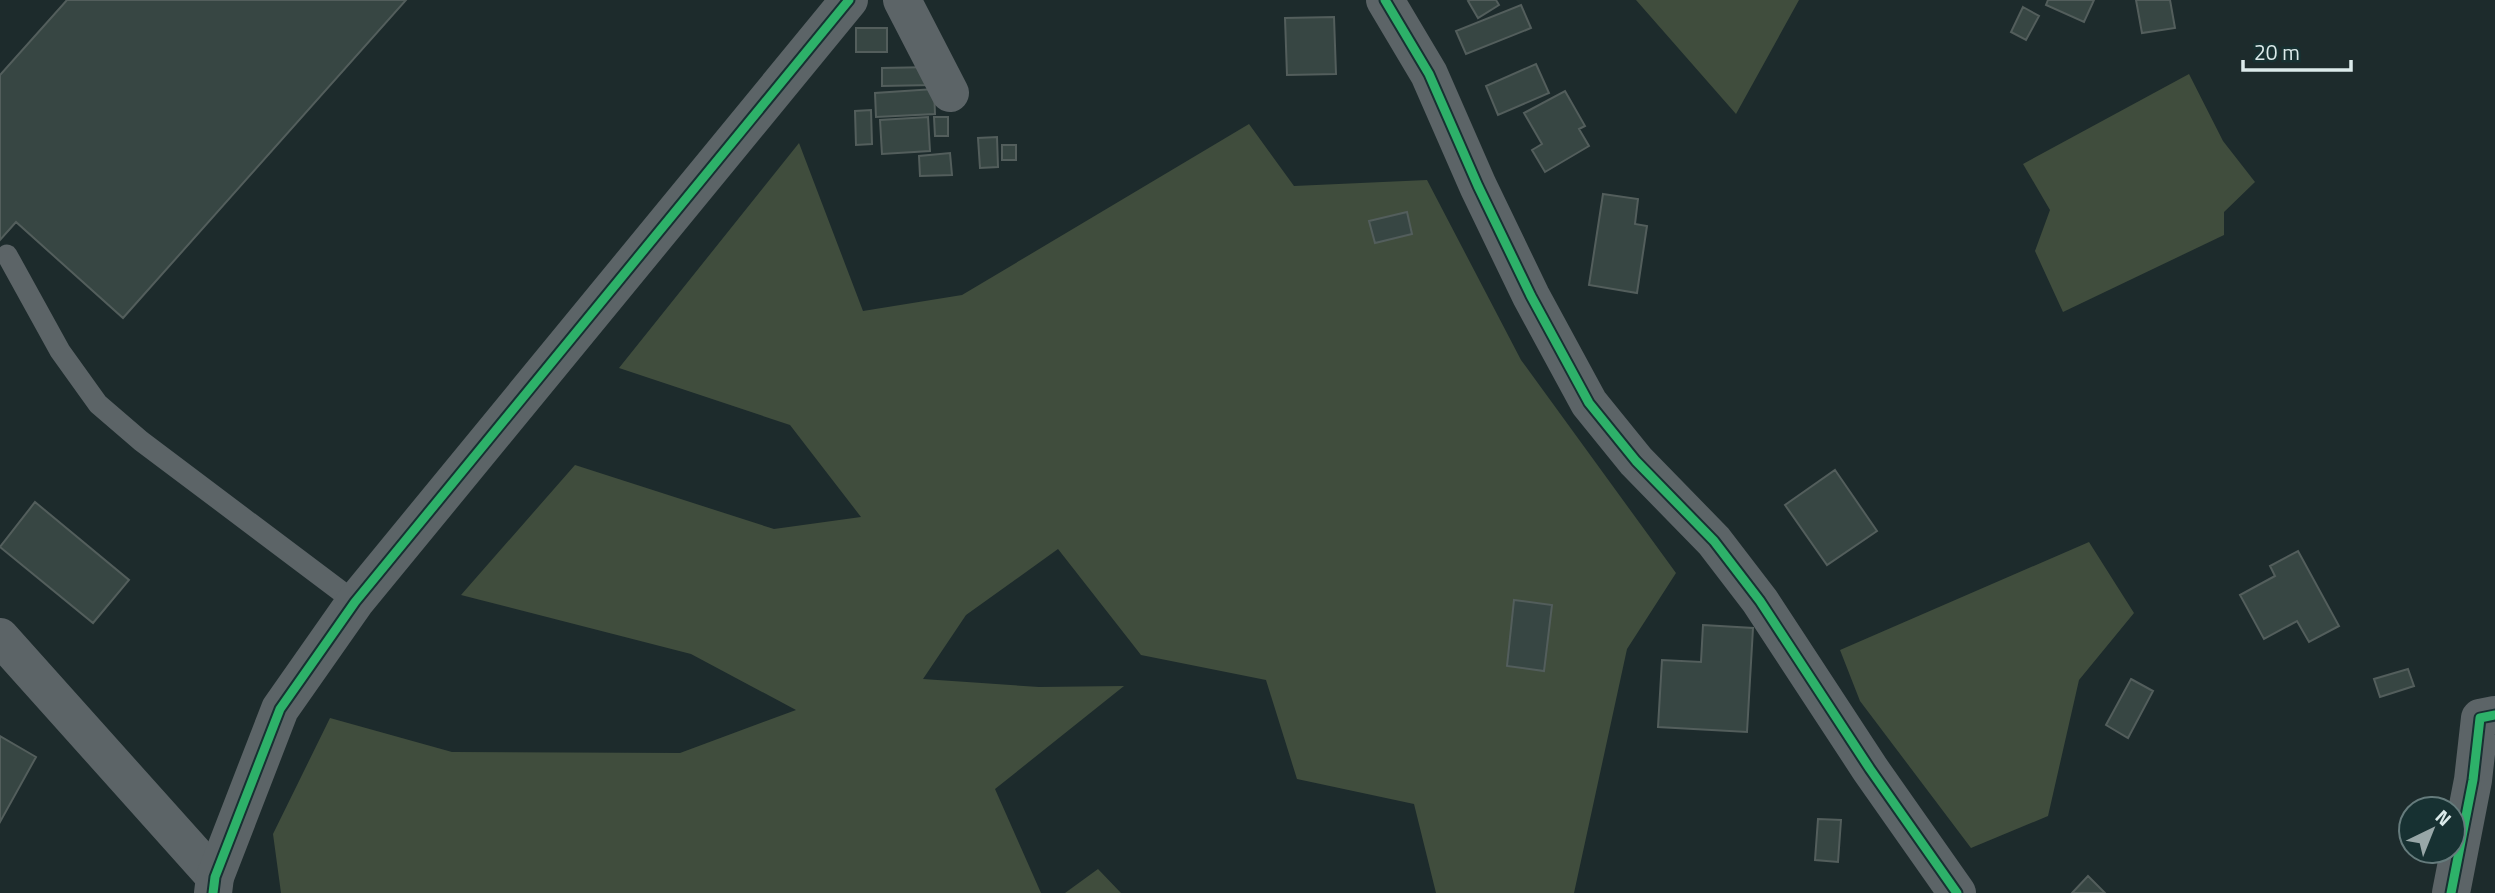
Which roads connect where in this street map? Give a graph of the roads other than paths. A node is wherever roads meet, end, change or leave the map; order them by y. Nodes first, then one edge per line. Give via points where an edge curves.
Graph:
1 (849, 0) edge
2 (902, 0) edge
3 (1385, 0) edge
4 (950, 93) dead end
5 (7, 255) dead end
6 (355, 603) junction
7 (0, 638) edge
8 (2495, 715) edge
9 (214, 885) edge
10 (1956, 893) edge
11 (2451, 893) edge

1 - 6 street
2 - 4 street
3 - 10 street via 1429,74 1531,296 1590,402 1636,461 1714,541 1760,601
5 - 6 lane via 60,351 98,404
6 - 9 street via 280,709
7 - 9 street
8 - 11 street via 2480,718

